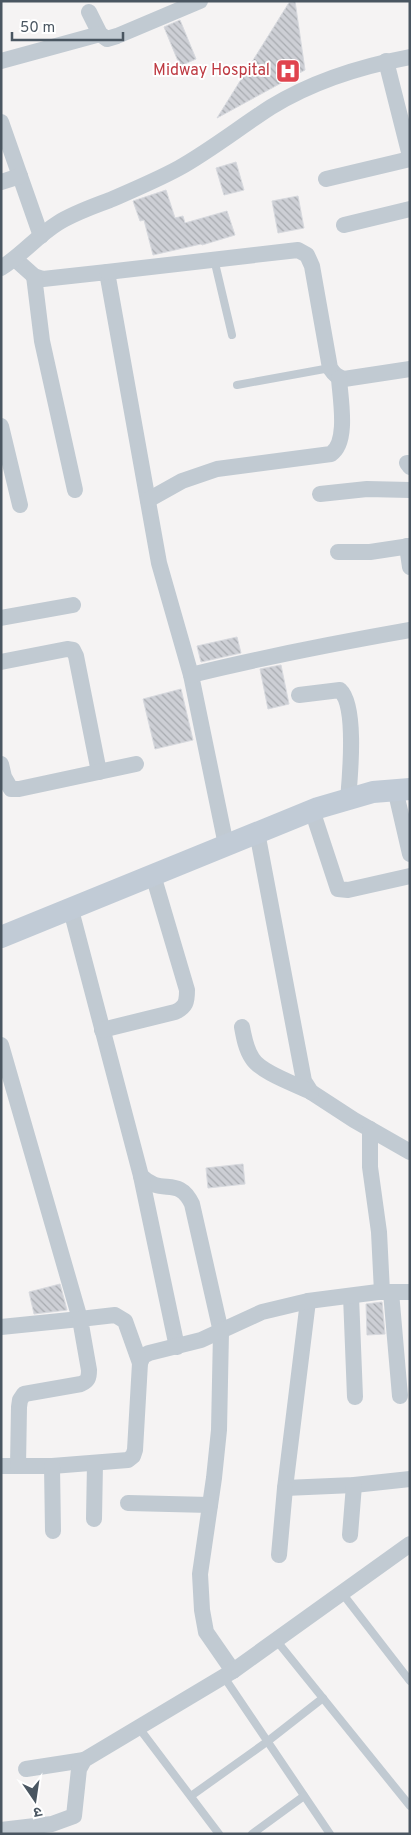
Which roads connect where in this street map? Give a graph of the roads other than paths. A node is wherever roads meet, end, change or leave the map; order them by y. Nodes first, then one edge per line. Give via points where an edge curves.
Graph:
1 (200, 1) edge
2 (89, 12) dead end
3 (100, 34) junction
4 (410, 57) edge
5 (1, 61) edge
6 (386, 62) junction
7 (1, 122) edge
8 (410, 157) edge
9 (20, 176) junction
10 (326, 179) dead end
11 (1, 182) edge
12 (410, 209) edge
13 (344, 225) dead end
14 (40, 236) junction
15 (214, 260) junction
16 (8, 264) edge
17 (107, 272) junction
18 (34, 276) junction
19 (232, 335) dead end
20 (410, 368) edge
21 (334, 373) junction
22 (238, 385) dead end
23 (1, 426) edge
24 (6, 470) edge
25 (75, 490) dead end
26 (410, 490) edge
27 (320, 494) dead end
28 (148, 500) junction
29 (20, 505) dead end
30 (409, 546) edge
31 (338, 552) dead end
32 (410, 567) edge
33 (73, 605) dead end
34 (1, 618) edge
35 (410, 630) edge
36 (1, 662) edge
37 (191, 676) junction
38 (299, 695) dead end
39 (1, 764) edge
40 (136, 764) dead end
41 (99, 772) junction
42 (402, 789) edge
43 (348, 800) junction
44 (312, 810) junction
45 (257, 832) junction
46 (226, 845) junction
47 (410, 854) edge
48 (153, 875) junction
49 (410, 876) edge
50 (71, 910) junction
51 (1, 938) edge
52 (242, 1028) dead end
53 (102, 1030) junction
54 (1, 1045) edge
55 (311, 1092) junction
56 (370, 1129) junction
57 (410, 1152) edge
58 (140, 1176) junction
59 (386, 1292) junction
60 (410, 1292) edge
61 (351, 1296) junction
62 (308, 1301) junction
63 (80, 1319) junction
64 (1, 1327) edge
65 (221, 1332) junction
66 (176, 1347) junction
67 (140, 1363) junction
68 (400, 1396) dead end
69 (355, 1397) dead end
70 (95, 1463) junction
71 (1, 1466) edge
72 (18, 1466) junction
73 (52, 1466) junction
74 (410, 1479) edge
75 (354, 1485) junction
76 (285, 1488) junction
77 (128, 1503) dead end
78 (210, 1505) junction
79 (94, 1520) dead end
80 (53, 1531) dead end
81 (350, 1535) dead end
82 (410, 1544) edge
83 (279, 1555) dead end
84 (342, 1593) junction
85 (276, 1640) junction
86 (228, 1674) junction
87 (410, 1681) edge
88 (323, 1698) junction
89 (139, 1728) junction
90 (268, 1741) junction
91 (84, 1760) junction
92 (26, 1769) dead end
93 (191, 1796) junction
94 (304, 1796) junction
95 (410, 1806) edge
96 (74, 1816) junction
97 (1, 1830) edge
98 (72, 1834) edge
99 (219, 1834) edge
100 (252, 1834) edge
101 (330, 1834) edge

1 - 3 street via 117,36 107,39
2 - 3 street
3 - 5 street
4 - 6 street
6 - 8 street
6 - 14 street via 324,81 296,94 180,167 146,185 79,212
7 - 9 street
8 - 10 street
9 - 11 street
9 - 14 street
12 - 13 street
14 - 16 street
15 - 17 street
15 - 19 lane
15 - 21 street via 298,250 307,256 312,266
16 - 18 street
17 - 18 street via 43,279
17 - 28 street
18 - 25 street via 42,341
20 - 21 street via 349,378
21 - 22 lane
21 - 28 street via 342,432 336,452 217,470 182,481
23 - 24 street
24 - 29 street
26 - 27 street via 367,489
28 - 37 street via 160,563
30 - 31 street via 370,552
30 - 32 street
33 - 34 street
35 - 37 street via 251,660
36 - 41 street via 73,650
37 - 46 street
38 - 43 street via 333,690 345,694 351,751
39 - 41 street via 11,789
40 - 41 street
42 - 43 street via 373,792
42 - 47 street
43 - 44 street
44 - 45 street
44 - 49 street via 338,889 348,890
45 - 46 street
45 - 55 street via 300,1066
46 - 48 street
48 - 50 street
48 - 53 street via 187,990 187,1000 185,1006 175,1012
50 - 51 street
50 - 53 street
52 - 55 street via 247,1050 260,1067
53 - 58 street
54 - 63 street
55 - 56 street
56 - 57 street
56 - 59 street via 370,1167
58 - 65 street via 149,1184 177,1188 187,1194
58 - 66 street
59 - 60 street
59 - 61 street
59 - 68 street
61 - 62 street
61 - 69 street
62 - 65 street via 262,1312
62 - 76 street
63 - 64 street
63 - 67 street via 120,1317 125,1321
63 - 72 street via 89,1378 81,1384 24,1394 19,1407
65 - 66 street
65 - 78 street via 219,1430
66 - 67 street via 149,1353
67 - 70 street via 133,1456 128,1460
70 - 73 street
70 - 79 street
71 - 72 street
72 - 73 street
73 - 80 street
74 - 75 street
75 - 76 street
75 - 81 street
76 - 83 street
77 - 78 street
78 - 86 street via 200,1574 202,1610 206,1632
82 - 84 street
84 - 85 street
84 - 87 lane
85 - 86 street
85 - 88 lane
86 - 89 street
86 - 90 lane
88 - 90 lane
88 - 95 lane
89 - 91 street
89 - 93 lane
90 - 93 lane
90 - 94 lane
91 - 92 street
91 - 96 street via 79,1769
93 - 99 lane
94 - 100 lane
94 - 101 lane
96 - 97 street via 52,1824
96 - 98 street

